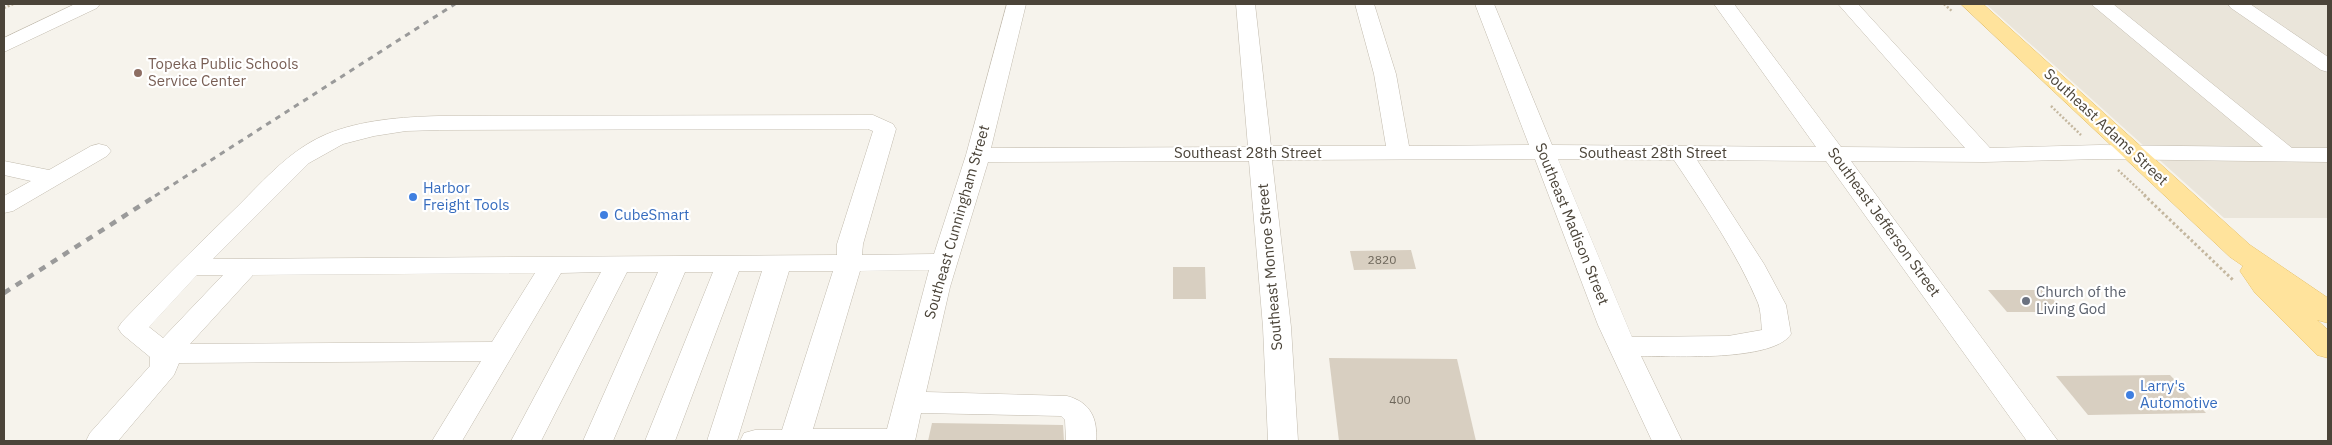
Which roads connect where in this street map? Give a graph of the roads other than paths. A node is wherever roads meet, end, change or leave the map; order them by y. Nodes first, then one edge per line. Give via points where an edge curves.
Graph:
1 (90, 4) edge
2 (1016, 4) edge
3 (1245, 4) edge
4 (1364, 4) edge
5 (1485, 4) edge
6 (1724, 4) edge
7 (1848, 4) edge
8 (2101, 4) edge
9 (2238, 4) edge
10 (1965, 10) edge
11 (4, 46) edge
12 (2328, 66) edge
13 (99, 151) dead end
14 (1399, 152) junction
15 (1544, 152) junction
16 (1259, 153) junction
17 (1681, 153) junction
18 (2133, 153) junction
19 (1834, 154) junction
20 (978, 155) junction
21 (1984, 155) junction
22 (2328, 155) edge
23 (2287, 156) junction
24 (4, 168) edge
25 (52, 178) junction
26 (4, 206) edge
27 (2240, 251) junction
28 (944, 262) junction
29 (729, 263) junction
30 (778, 263) junction
31 (849, 263) junction
32 (553, 264) junction
33 (618, 264) junction
34 (675, 264) junction
35 (246, 266) junction
36 (190, 267) junction
37 (2328, 313) edge
38 (1622, 346) junction
39 (2328, 348) edge
40 (501, 351) junction
41 (165, 354) junction
42 (909, 402) junction
43 (899, 440) edge
44 (101, 441) edge
45 (446, 441) edge
46 (526, 441) edge
47 (598, 441) edge
48 (660, 441) edge
49 (722, 441) edge
50 (755, 441) edge
51 (775, 441) edge
52 (1081, 441) edge
53 (1283, 441) edge
54 (1667, 441) edge
55 (2043, 441) edge

1 - 11 street
2 - 20 street, Southeast Cunningham Street
3 - 16 street, Southeast Monroe Street
4 - 14 street via 1385,74
5 - 15 street, Southeast Madison Street
6 - 19 street, Southeast Jefferson Street
7 - 21 street
8 - 23 street
9 - 12 street
10 - 18 main road, Southeast Adams Street
13 - 25 street
14 - 15 street, Southeast 28th Street
14 - 16 street, Southeast 28th Street
15 - 17 street, Southeast 28th Street
15 - 38 street, Southeast Madison Street
16 - 20 street, Southeast 28th Street
16 - 53 street, Southeast Monroe Street via 1277,326
17 - 19 street, Southeast 28th Street
17 - 38 street via 1751,264 1772,305 1777,334 1772,339 1738,345
18 - 21 street, Southeast 28th Street
18 - 23 street, Southeast 28th Street
18 - 27 main road, Southeast Adams Street
19 - 21 street, Southeast 28th Street
19 - 55 street, Southeast Jefferson Street
20 - 28 street, Southeast Cunningham Street
22 - 23 street, Southeast 28th Street
24 - 25 street
25 - 26 street
27 - 37 main road, Southeast Adams Street
27 - 39 main road, Southeast Adams Street via 2265,286
28 - 31 street
28 - 42 street, Southeast Cunningham Street
29 - 30 street
29 - 34 street
29 - 48 street
30 - 31 street
30 - 49 street
31 - 36 street via 850,244 885,129 873,122 439,123 372,129 335,140 302,158
31 - 51 street
32 - 33 street
32 - 35 street
32 - 40 street
33 - 34 street
33 - 46 street
34 - 47 street
35 - 36 street
35 - 41 street
36 - 41 street via 132,328
38 - 54 street, Southeast Madison Street
40 - 41 street
40 - 45 street
41 - 44 street via 164,368
42 - 43 street, Southeast Cunningham Street
42 - 52 street via 1067,406 1082,419
43 - 51 street
50 - 51 street

